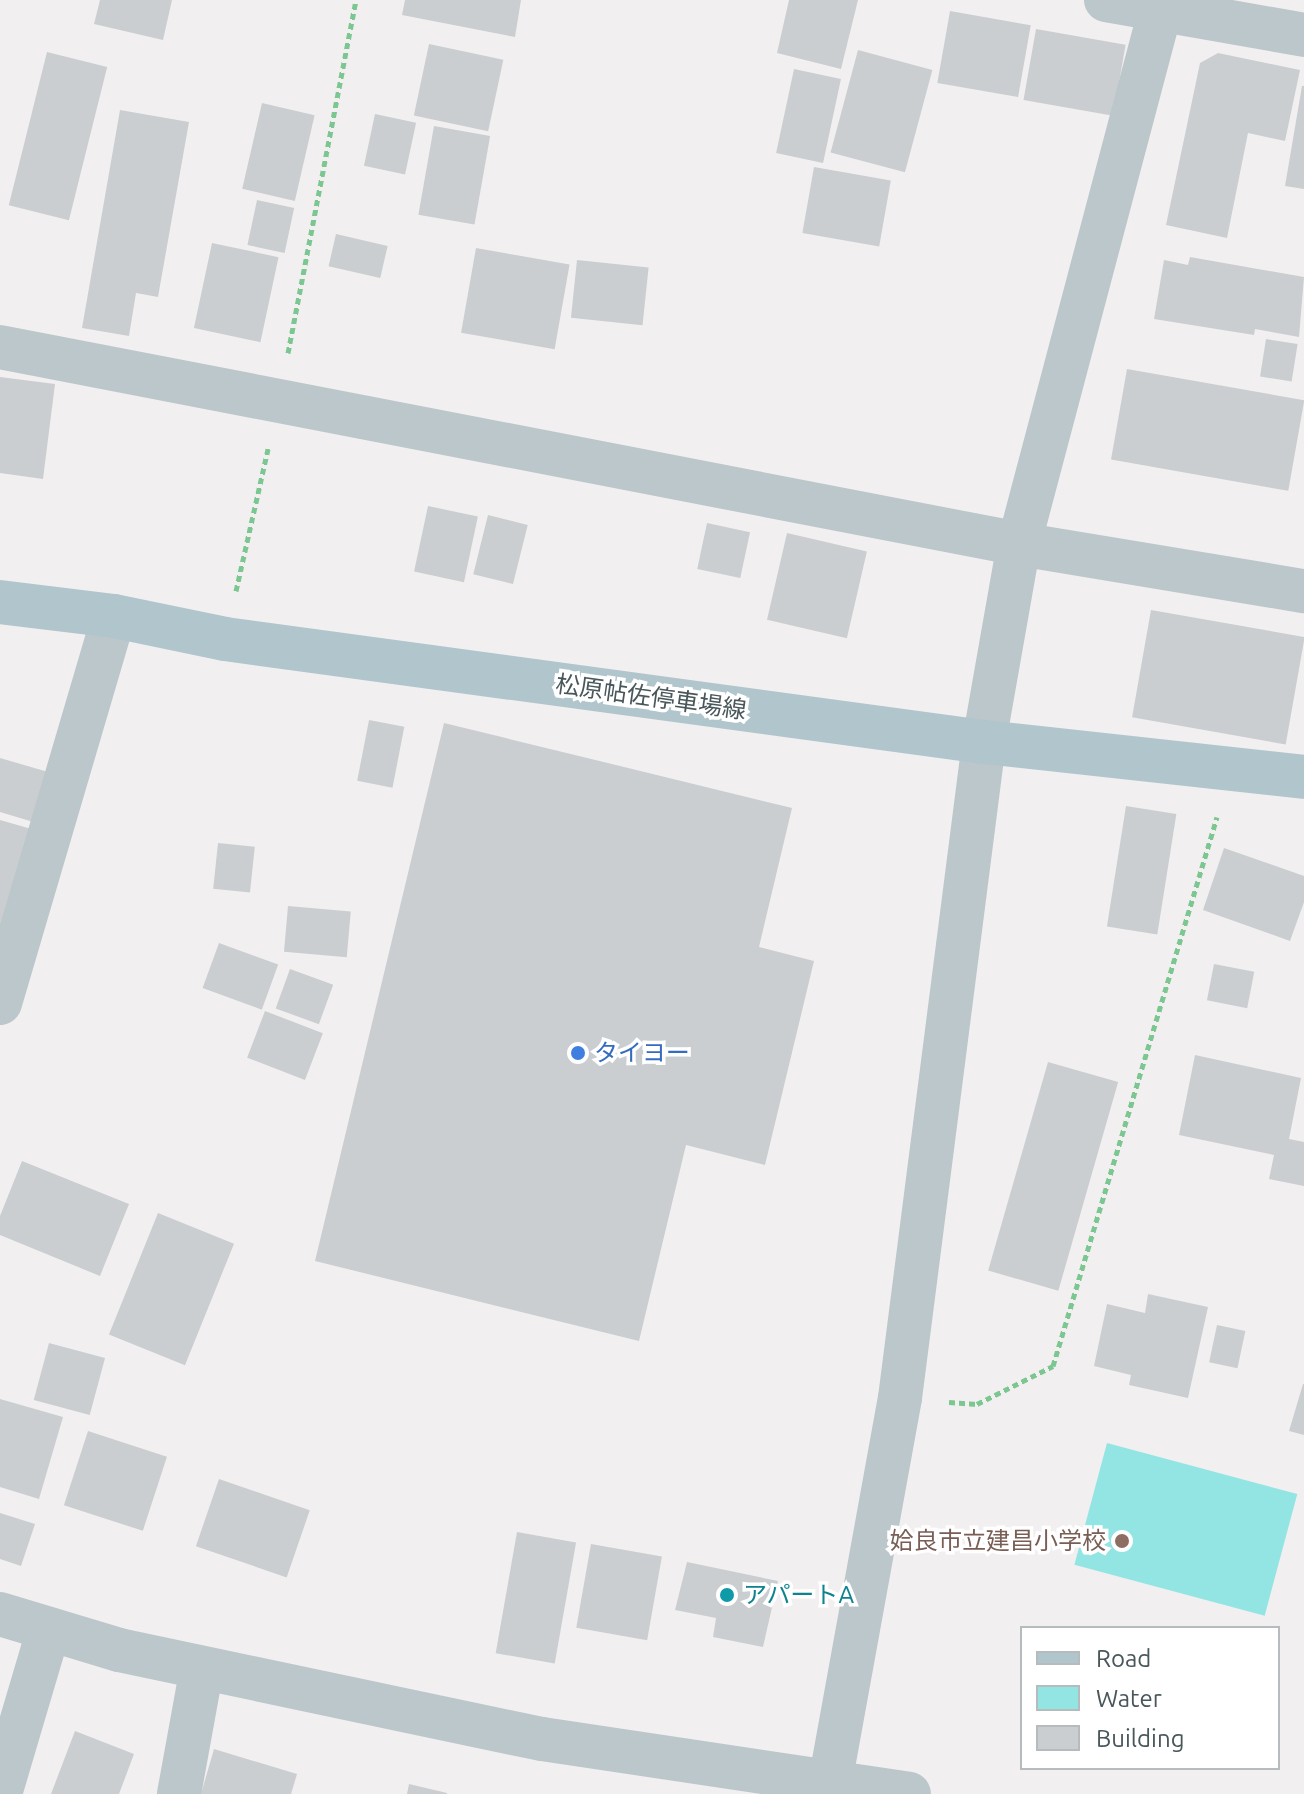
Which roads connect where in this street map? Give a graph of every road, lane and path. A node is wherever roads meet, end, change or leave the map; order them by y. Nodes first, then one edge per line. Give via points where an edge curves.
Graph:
1 (356, 0) edge
2 (1106, 0) edge
3 (1162, 5) edge
4 (1304, 35) edge
5 (0, 347) edge
6 (279, 400) junction
7 (1019, 544) junction
8 (1304, 591) edge
9 (0, 602) edge
10 (114, 616) junction
11 (225, 639) junction
12 (984, 742) junction
13 (1231, 771) junction
14 (1304, 777) edge
15 (0, 1003) edge
16 (900, 1398) junction
17 (0, 1614) edge
18 (49, 1629) junction
19 (202, 1668) junction
20 (830, 1787) edge
21 (0, 1794) edge
22 (179, 1794) edge
23 (909, 1794) edge

1 - 6 path
2 - 3 street
3 - 4 street
3 - 7 street
5 - 6 street
6 - 7 street
6 - 11 path
7 - 8 street
7 - 12 street
9 - 10 main road, 松原帖佐停車場線
10 - 11 main road, 松原帖佐停車場線
10 - 15 street
11 - 12 main road, 松原帖佐停車場線
12 - 13 main road, 松原帖佐停車場線
12 - 16 street
13 - 14 main road, 松原帖佐停車場線
13 - 16 path via 1053,1366 977,1404
16 - 20 street
17 - 18 street
18 - 19 street
18 - 21 street
19 - 20 street via 542,1739
19 - 22 street
20 - 23 street

